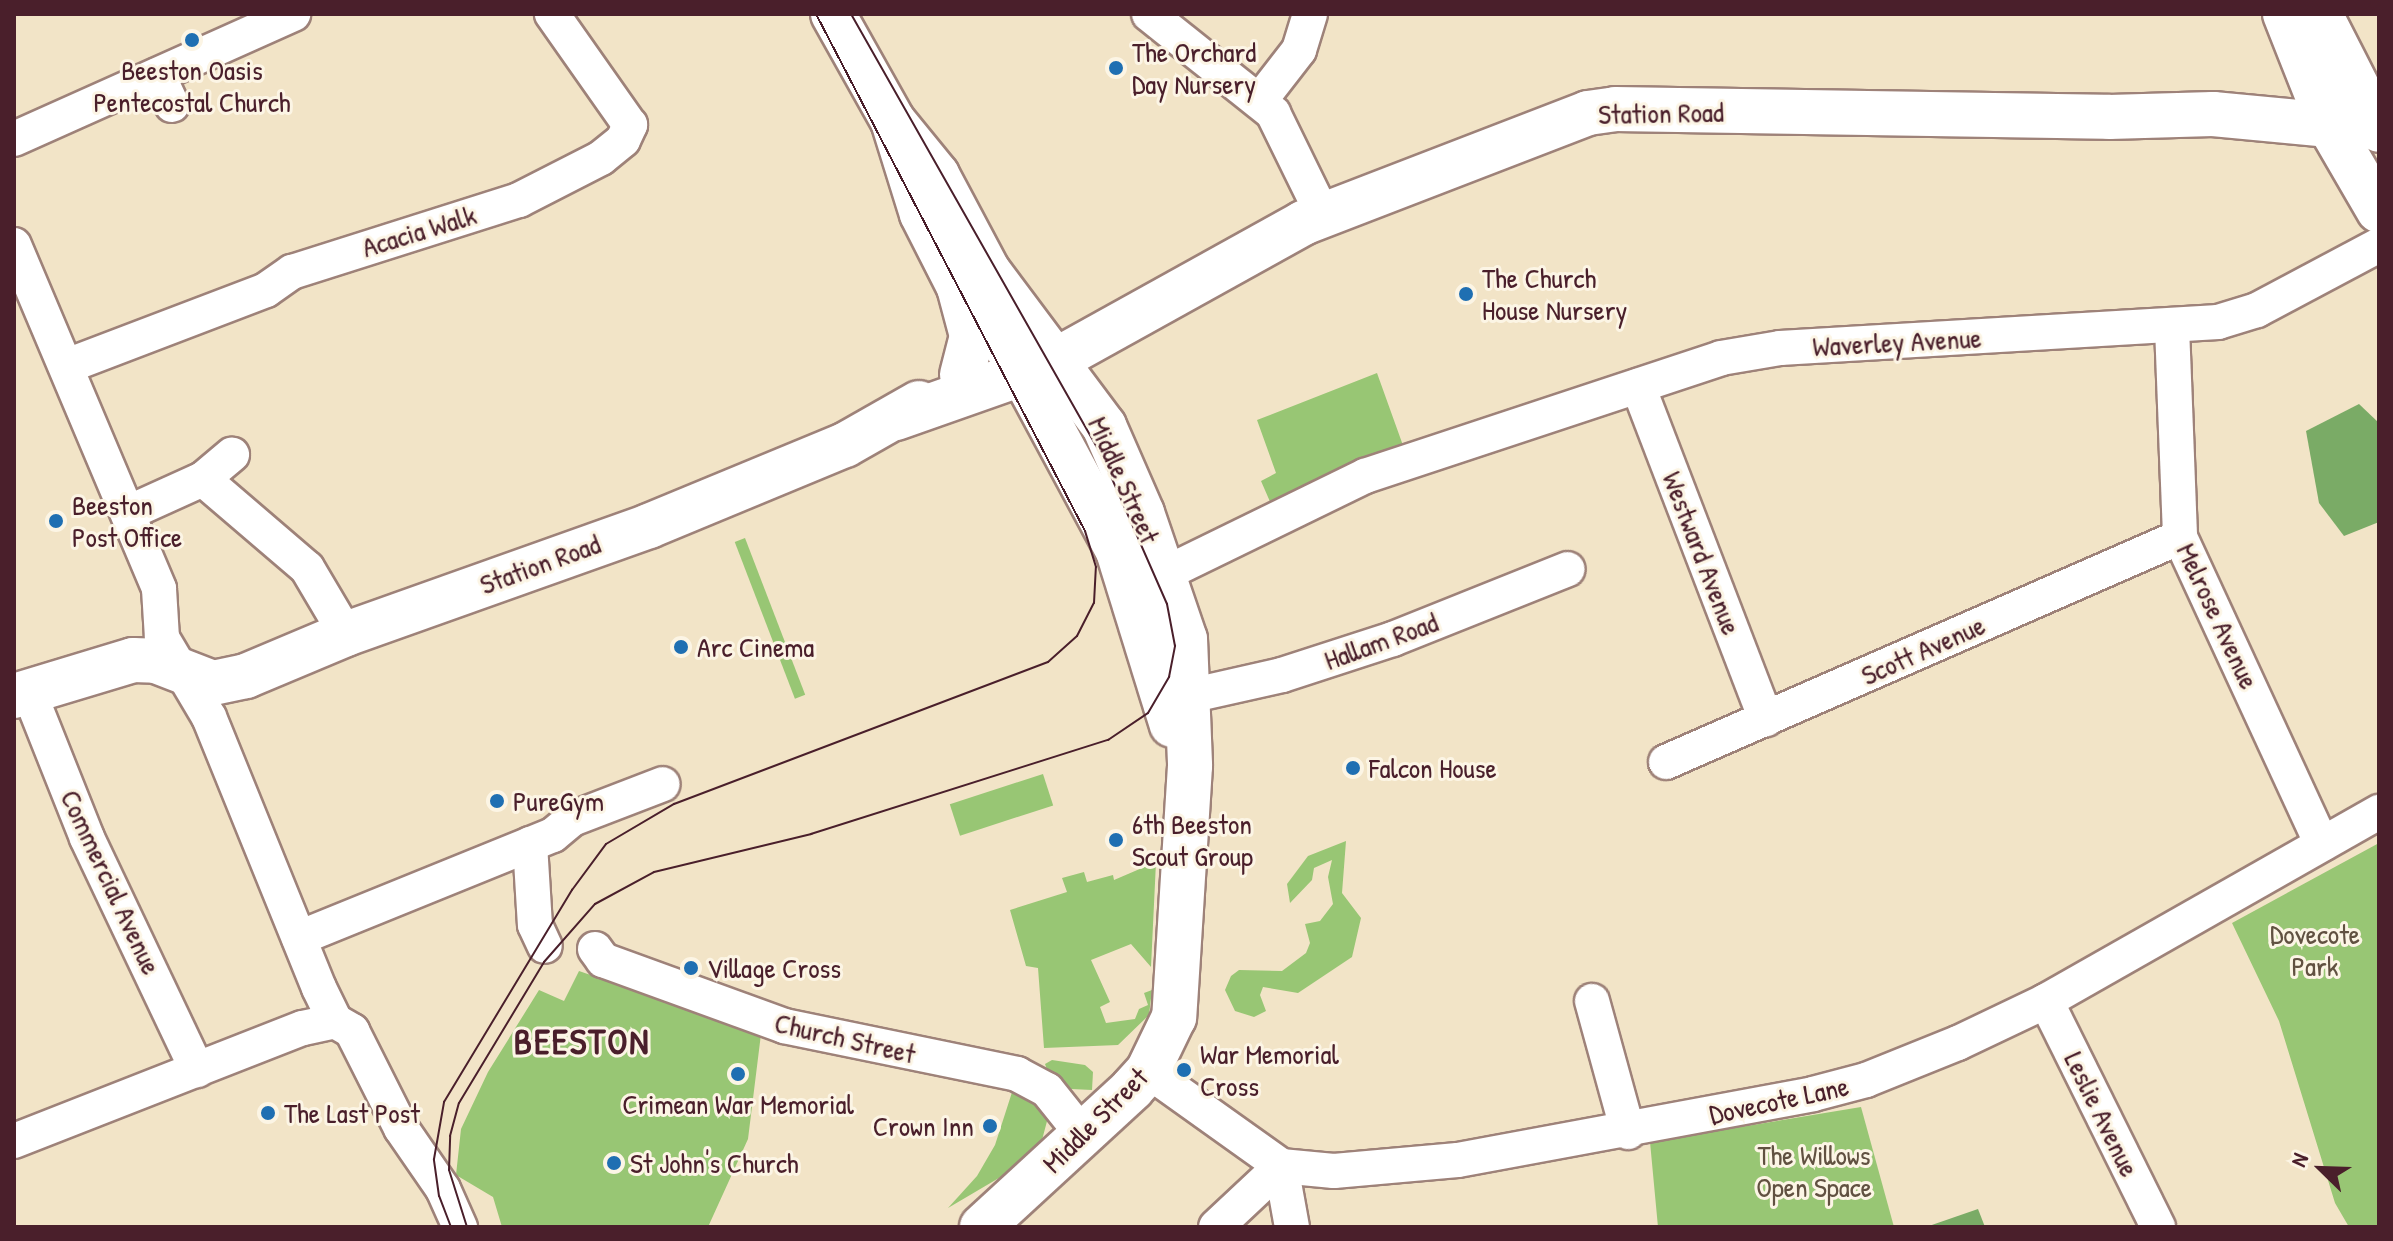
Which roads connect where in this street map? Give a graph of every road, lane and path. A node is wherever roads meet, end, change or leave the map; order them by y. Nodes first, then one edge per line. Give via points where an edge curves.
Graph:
1 (293, 14) edge
2 (552, 14) edge
3 (833, 14) edge
4 (1149, 14) edge
5 (2285, 14) edge
6 (2320, 14) edge
7 (1305, 16) edge
8 (1261, 99) junction
9 (2374, 107) edge
10 (2322, 109) junction
11 (893, 121) junction
12 (14, 139) edge
13 (2379, 211) edge
14 (1323, 215) junction
15 (14, 245) edge
16 (2379, 245) edge
17 (959, 287) junction
18 (22, 289) edge
19 (2172, 327) junction
20 (1032, 358) junction
21 (67, 366) junction
22 (962, 375) junction
23 (1638, 386) junction
24 (896, 418) junction
25 (232, 455) dead end
26 (203, 479) junction
27 (130, 512) junction
28 (2180, 537) junction
29 (1568, 569) dead end
30 (1164, 574) junction
31 (346, 634) junction
32 (178, 670) junction
33 (21, 694) edge
34 (1180, 708) junction
35 (1766, 719) junction
36 (1666, 762) dead end
37 (663, 784) dead end
38 (2379, 812) edge
39 (530, 844) junction
40 (2322, 844) junction
41 (299, 938) junction
42 (545, 946) dead end
43 (595, 949) dead end
44 (1592, 1001) dead end
45 (2046, 1001) junction
46 (319, 1024) junction
47 (197, 1070) junction
48 (1148, 1071) junction
49 (1628, 1132) junction
50 (1083, 1135) junction
51 (14, 1141) edge
52 (1281, 1166) junction
53 (460, 1227) edge
54 (982, 1227) edge
55 (1216, 1227) edge
56 (1292, 1227) edge
57 (2158, 1227) edge

1 - 12 street via 165,90
2 - 21 street, Acacia Walk via 630,125 612,150 533,195 292,272 266,290
3 - 11 main road, Middle Street
4 - 8 street
5 - 10 main road
6 - 9 main road
7 - 8 street via 1299,50
8 - 14 street via 1282,128
9 - 10 main road, Station Road
10 - 13 main road
10 - 14 main road, Station Road via 2109,117 1615,109 1563,121
11 - 17 main road, Middle Street via 922,214
11 - 20 main road, Middle Street via 937,175
14 - 20 main road, Station Road via 1150,306
15 - 18 street
16 - 19 street, Waverley Avenue via 2238,318
17 - 20 main road, Middle Street
17 - 22 main road, Middle Street via 972,336
18 - 21 street
19 - 23 street, Waverley Avenue via 1751,351
19 - 28 street, Melrose Avenue
20 - 22 main road, Station Road
20 - 24 main road, Station Road
20 - 30 main road, Middle Street via 1104,426
20 - 34 main road, Middle Street via 1118,551
21 - 27 street
22 - 24 main road, Station Road
23 - 30 street, Waverley Avenue via 1365,476
23 - 35 street, Westward Avenue
24 - 31 main road, Station Road via 845,445 649,526
25 - 26 street
26 - 27 street
26 - 31 street via 307,568
27 - 32 street via 159,589 162,638
28 - 35 street, Scott Avenue
28 - 40 street, Melrose Avenue
29 - 34 street, Hallam Road via 1393,639
30 - 34 main road, Middle Street via 1185,639
31 - 32 main road, Station Road via 229,681 213,683
32 - 33 main road, Station Road via 133,660
32 - 41 street via 209,717
33 - 47 street, Commercial Avenue
34 - 48 main road, Middle Street via 1188,801 1177,1005
35 - 36 street, Scott Avenue
37 - 39 street via 572,819
38 - 40 street, Dovecote Lane
39 - 41 street
39 - 42 street via 535,925
40 - 45 street, Dovecote Lane
41 - 46 street
43 - 50 street, Church Street via 603,960 772,1022 1017,1074 1047,1090
44 - 49 street
45 - 49 street, Dovecote Lane via 1866,1080
45 - 57 street, Leslie Avenue
46 - 47 street
46 - 53 street via 352,1031
47 - 51 street
48 - 50 main road, Middle Street
48 - 52 street
49 - 52 street, Dovecote Lane via 1388,1170
50 - 54 main road, Middle Street
52 - 55 street
52 - 56 street

